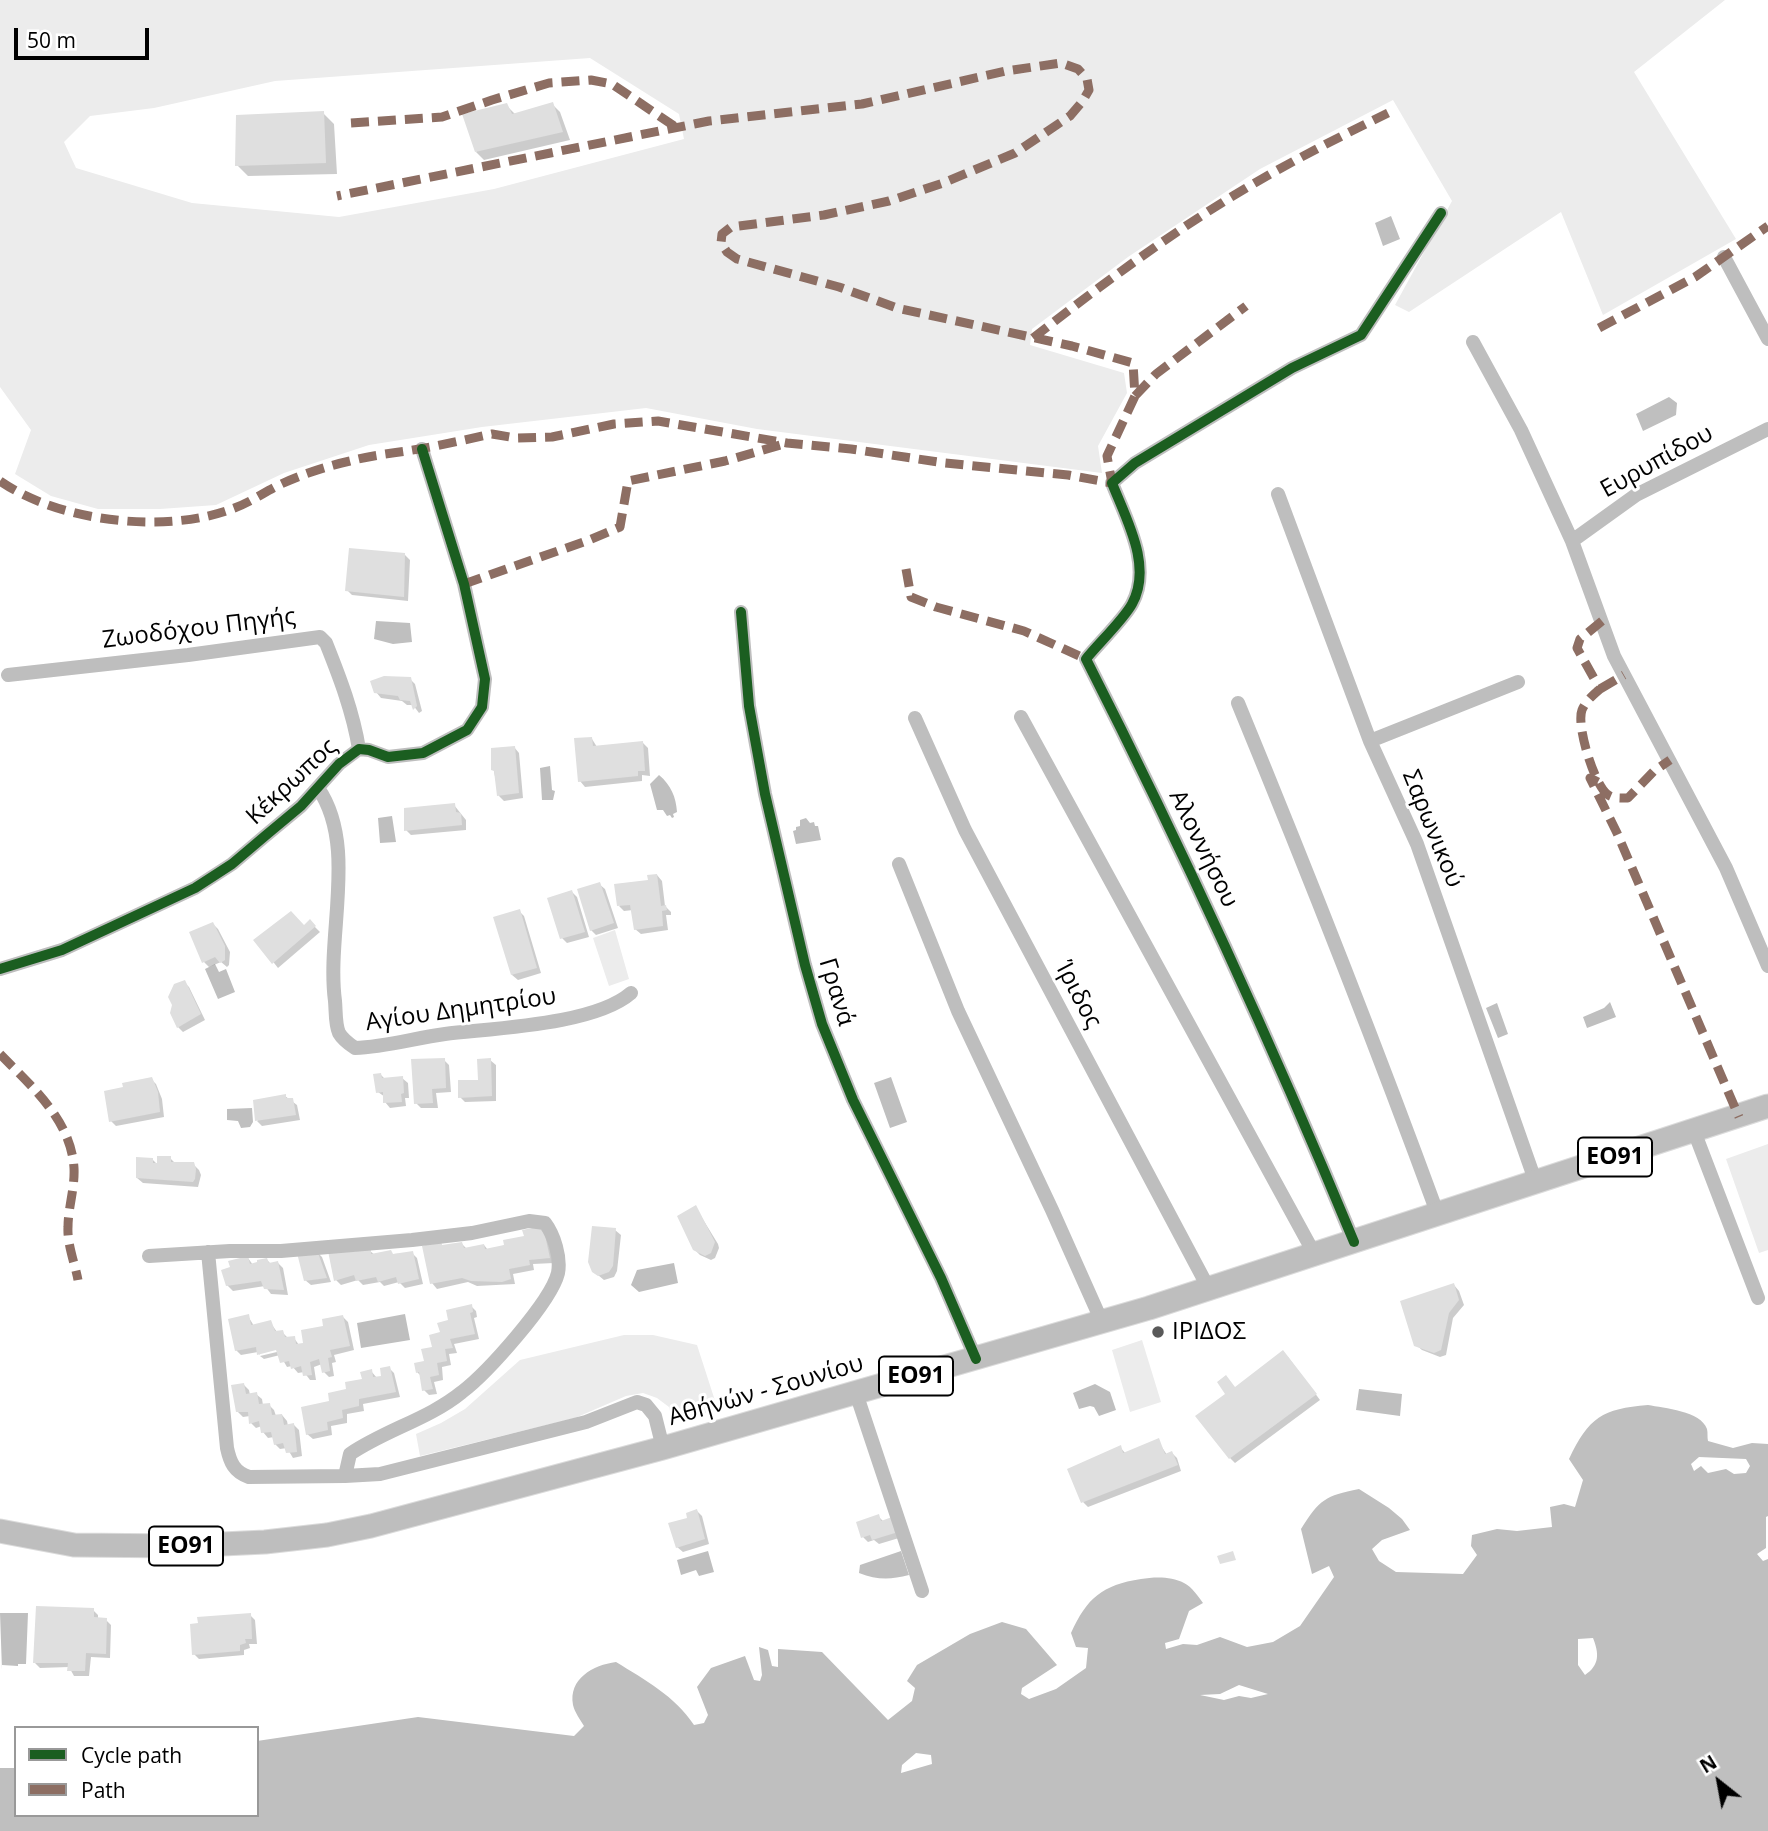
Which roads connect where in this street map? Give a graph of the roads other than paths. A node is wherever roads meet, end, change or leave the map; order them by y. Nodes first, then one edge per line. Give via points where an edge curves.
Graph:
1 (1441, 214) dead end
2 (1724, 257) dead end
3 (1768, 339) edge
4 (1473, 342) dead end
5 (1768, 429) edge
6 (422, 449) dead end
7 (1278, 494) dead end
8 (1572, 541) junction
9 (741, 612) dead end
10 (8, 675) dead end
11 (1518, 682) dead end
12 (1238, 703) dead end
13 (1021, 716) dead end
14 (915, 718) dead end
15 (1370, 741) junction
16 (359, 749) junction
17 (318, 788) junction
18 (899, 863) dead end
19 (1768, 966) edge
20 (0, 969) edge
21 (631, 993) dead end
22 (1768, 1107) edge
23 (1693, 1131) junction
24 (1536, 1183) junction
25 (1438, 1215) junction
26 (1354, 1242) junction
27 (208, 1252) junction
28 (1315, 1255) junction
29 (149, 1256) dead end
30 (1209, 1289) junction
31 (1758, 1298) dead end
32 (1102, 1322) junction
33 (976, 1359) junction
34 (856, 1393) junction
35 (663, 1448) junction
36 (345, 1476) junction
37 (0, 1531) edge
38 (922, 1591) dead end

1 - 26 street, Αλοννήσου via 1361,335 1292,368 1135,463 1112,483 1140,562 1139,581 1132,604 1086,659 1235,966
2 - 3 street
4 - 8 street via 1521,430
5 - 8 street, Ευρυπίδου via 1636,495
6 - 16 street, Κέκρωπος via 464,584 485,679 482,707 467,730 423,753 388,757
7 - 15 street, Σαρωνικού
8 - 19 street via 1614,656 1726,868
9 - 33 street, Γρανά via 749,706 765,794 822,1024 853,1100
10 - 16 street, Ζωοδόχου Πηγής via 320,637 346,694
11 - 15 street
12 - 25 street
13 - 28 street
14 - 30 street, Ίριδος via 965,830
15 - 24 street, Σαρωνικού via 1417,844
16 - 17 street, Κέκρωπος
17 - 20 street, Κέκρωπος via 232,864 195,888 62,950
17 - 21 street, Αγίου Δημητρίου via 333,816 337,844 332,980 338,1032 345,1042 355,1048 564,1019 611,1005
18 - 32 street via 958,1011
22 - 23 main road, Αθήνών - Σουνίου / ΕΟ91
23 - 24 main road, Αθήνών - Σουνίου / ΕΟ91
23 - 31 street
24 - 25 main road, Αθήνών - Σουνίου / ΕΟ91
25 - 26 main road, Αθήνών - Σουνίου / ΕΟ91
26 - 28 main road, Αθήνών - Σουνίου / ΕΟ91
27 - 29 street
27 - 36 street via 227,1448 233,1465 249,1477
27 - 36 street via 412,1240 529,1221 545,1223 553,1234 559,1270 553,1287 498,1359 461,1393 350,1454
28 - 30 main road, Αθήνών - Σουνίου / ΕΟ91
30 - 32 main road, Αθήνών - Σουνίου / ΕΟ91
32 - 33 main road, Αθήνών - Σουνίου / ΕΟ91
33 - 34 main road, Αθήνών - Σουνίου / ΕΟ91
34 - 35 main road, Αθήνών - Σουνίου / ΕΟ91
34 - 38 street
35 - 36 street via 655,1416 637,1402 586,1422 380,1474
35 - 37 main road, Αθήνών - Σουνίου / ΕΟ91 via 371,1526 288,1540 107,1547

